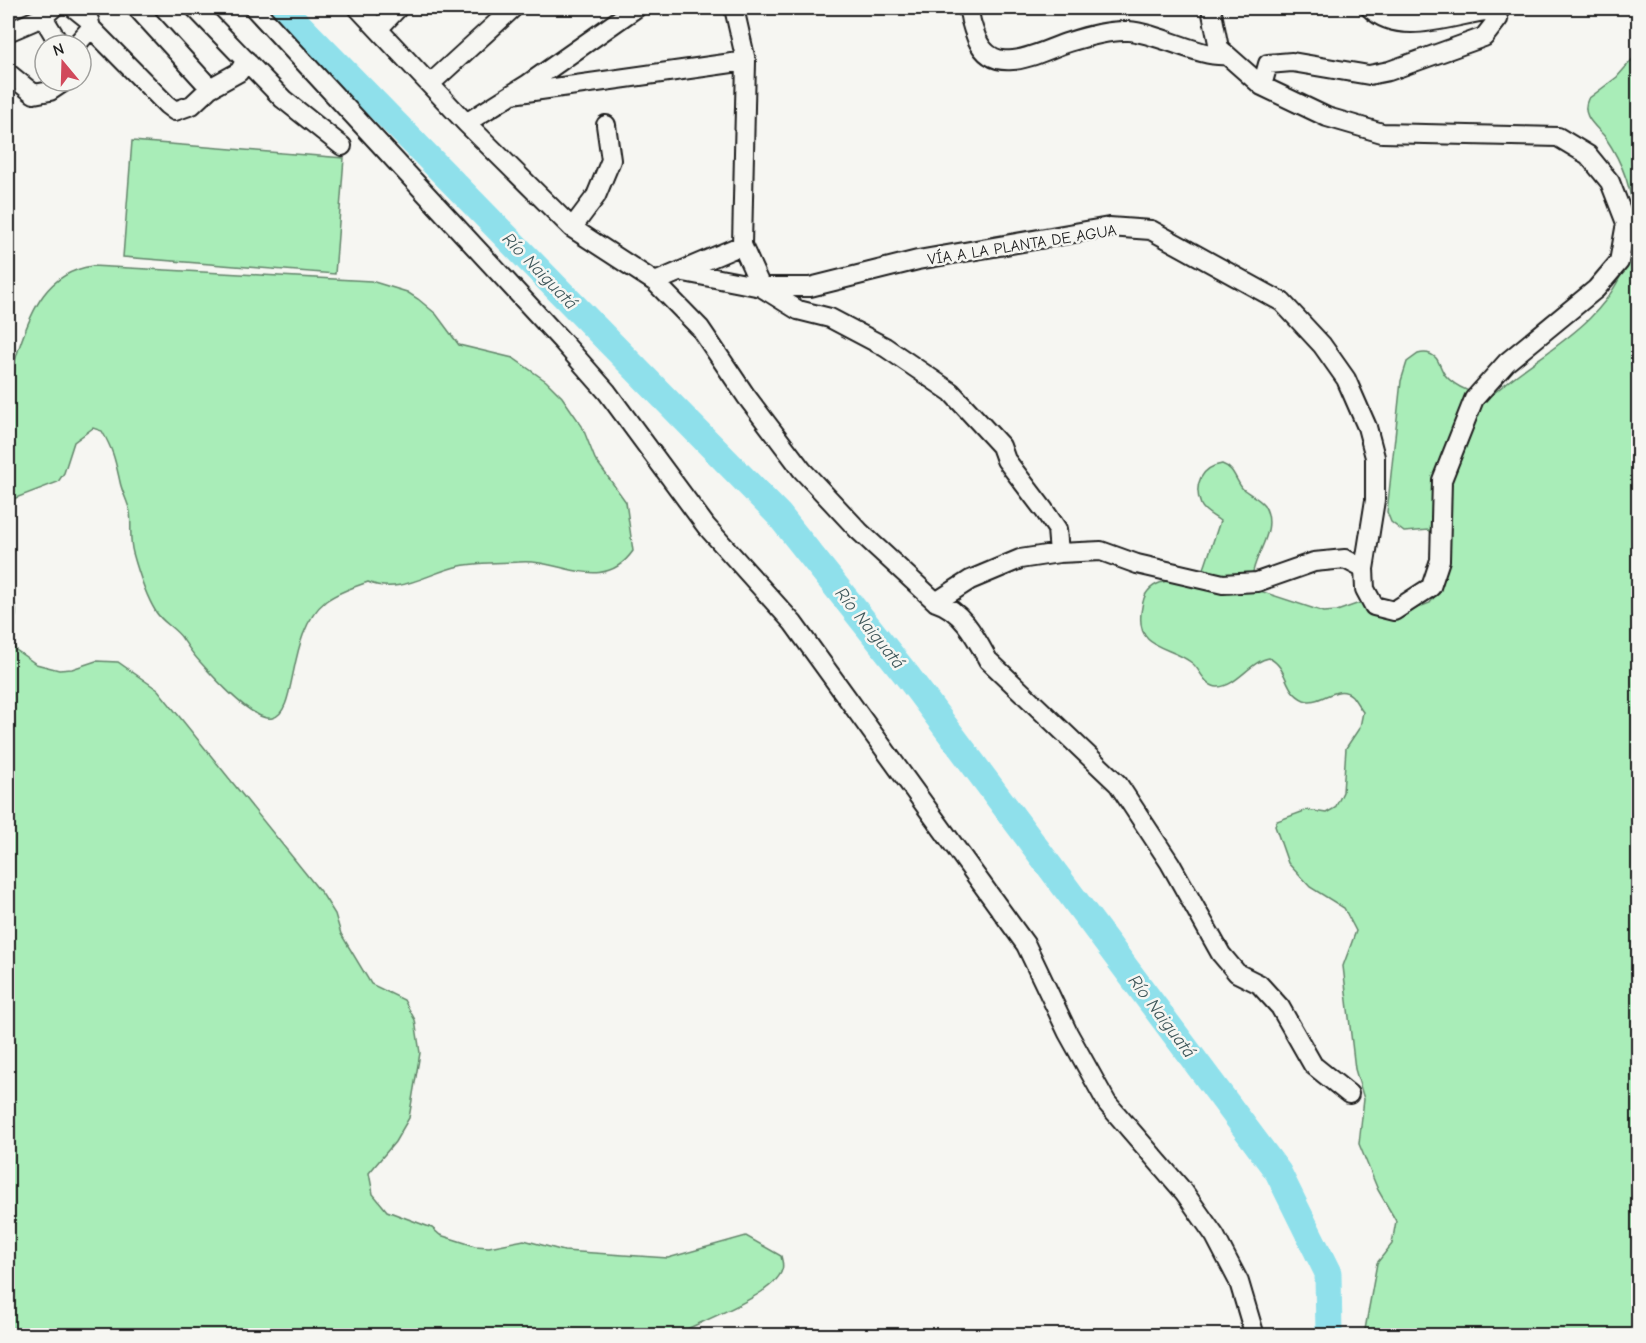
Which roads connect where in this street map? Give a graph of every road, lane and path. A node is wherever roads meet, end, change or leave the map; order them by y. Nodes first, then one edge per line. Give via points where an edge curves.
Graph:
1 (74, 8) edge
2 (137, 8) edge
3 (195, 8) edge
4 (254, 8) edge
5 (357, 8) edge
6 (398, 8) edge
7 (513, 8) edge
8 (636, 8) edge
9 (734, 8) edge
10 (969, 8) edge
11 (1211, 8) edge
12 (1370, 8) edge
13 (48, 12) edge
14 (91, 28) junction
15 (378, 29) junction
16 (8, 32) edge
17 (56, 33) edge
18 (87, 33) edge
19 (1227, 55) junction
20 (246, 60) junction
21 (746, 61) junction
22 (8, 73) edge
23 (430, 84) junction
24 (1262, 86) junction
25 (210, 88) junction
26 (42, 93) edge
27 (512, 94) junction
28 (466, 123) junction
29 (606, 126) dead end
30 (342, 146) dead end
31 (572, 228) junction
32 (742, 245) junction
33 (684, 272) junction
34 (655, 282) junction
35 (761, 287) junction
36 (1059, 553) junction
37 (1364, 569) junction
38 (936, 602) junction
39 (1349, 1094) dead end
40 (1255, 1335) edge

1 - 14 street via 89,20
2 - 25 street
3 - 20 street
4 - 40 street via 562,340 607,392 706,526 793,623 1026,945 1107,1103 1201,1213 1239,1282
5 - 15 street
6 - 15 street
7 - 23 street
8 - 27 street
9 - 21 street
10 - 19 street via 978,42 993,59 1024,59 1071,41 1127,31
11 - 19 street, VÍA A LA PLANTA DE AGUA via 1219,48
12 - 24 street via 1378,16 1402,22 1445,20 1493,10 1498,20 1484,37 1389,71 1369,75 1292,62 1268,64
13 - 16 street
13 - 17 street
14 - 18 street
14 - 25 street via 175,111 192,105
15 - 23 street
19 - 24 street, VÍA A LA PLANTA DE AGUA
20 - 25 street via 239,72
20 - 30 street via 283,99
21 - 27 street
21 - 32 street
22 - 26 street via 34,94
23 - 28 street
24 - 37 street, VÍA A LA PLANTA DE AGUA via 1327,117 1382,133 1558,137 1588,155 1610,182 1626,223 1619,262 1596,289 1507,362 1474,399 1442,480 1440,560 1431,587 1394,611 1374,606 1365,589
27 - 28 street
28 - 31 street
29 - 31 street via 611,160 596,196
31 - 34 street
32 - 33 street
32 - 35 street
33 - 34 street
33 - 35 street
34 - 38 street via 700,328 802,470 859,531
35 - 36 street via 798,310 830,318 885,346 951,392 1001,446 1006,460 1057,529
35 - 37 street, VÍA A LA PLANTA DE AGUA via 810,287 918,260 1109,227 1151,230 1282,302 1322,345 1346,379 1375,457 1376,500
36 - 37 street via 1101,552 1223,584 1257,582 1314,562 1345,560
36 - 38 street via 1020,559 970,580
38 - 39 street via 955,612 988,660 1118,784 1170,863 1221,954 1237,973 1259,984 1280,1006 1313,1065

